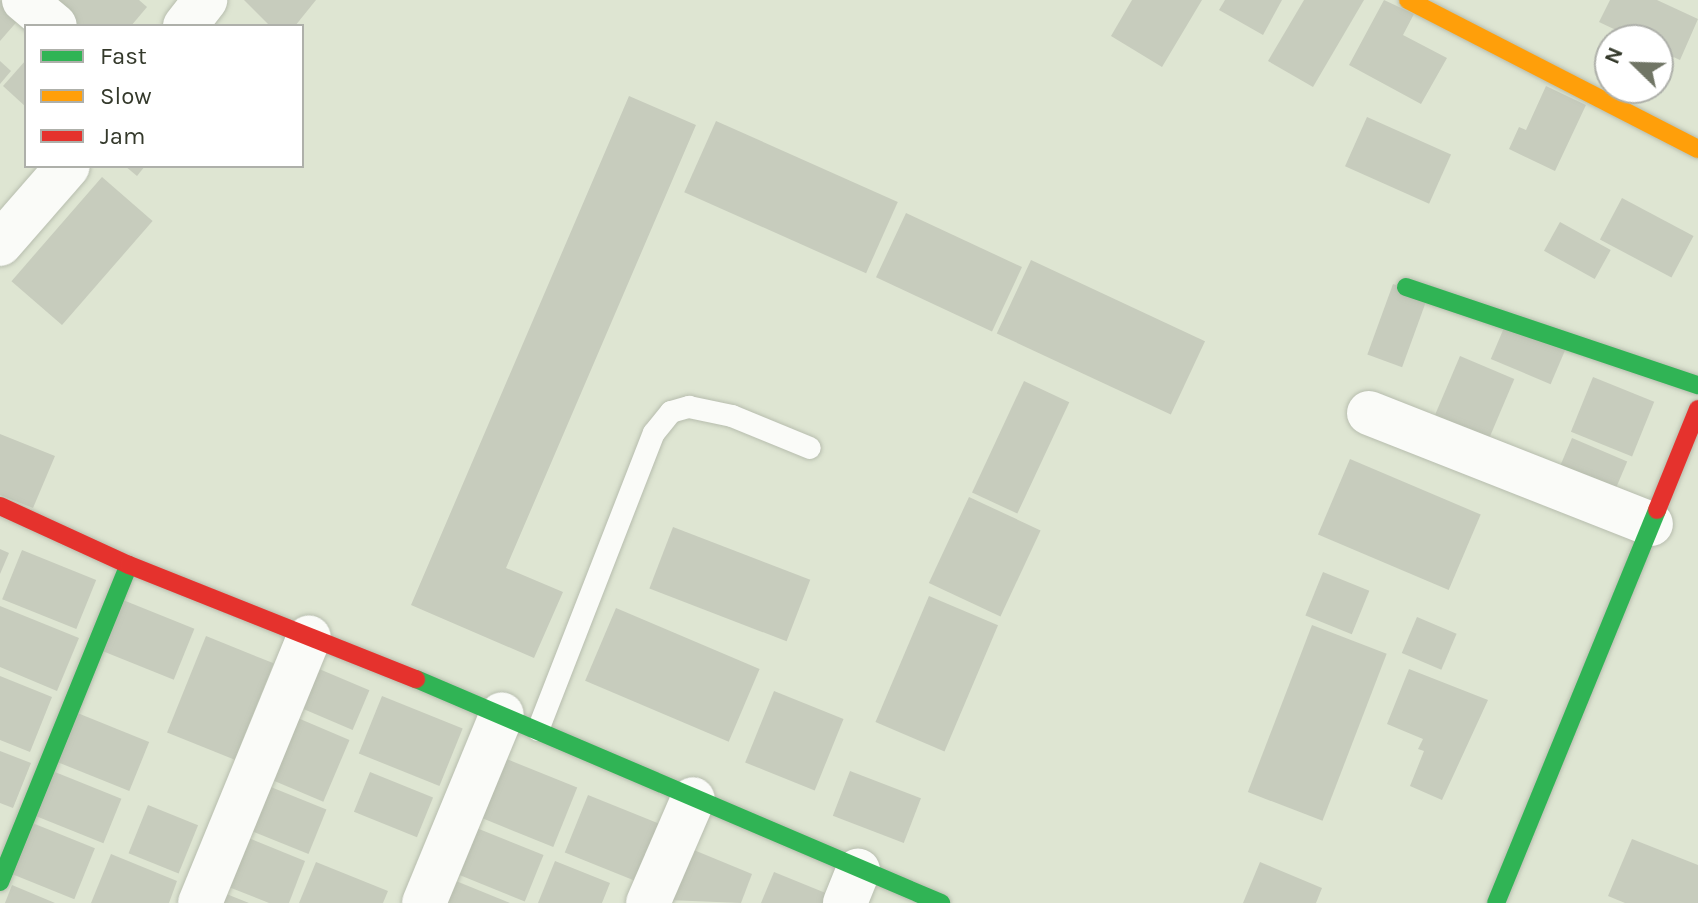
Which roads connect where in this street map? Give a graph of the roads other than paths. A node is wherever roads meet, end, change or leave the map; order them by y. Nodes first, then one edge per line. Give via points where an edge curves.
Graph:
1 (24, 0) edge
2 (205, 0) edge
3 (1408, 0) edge
4 (53, 24) edge
5 (187, 24) edge
6 (1698, 149) edge
7 (66, 168) edge
8 (0, 244) edge
9 (1406, 287) dead end
10 (1698, 385) edge
11 (1698, 409) edge
12 (1369, 413) dead end
13 (810, 448) dead end
14 (0, 506) edge
15 (1651, 524) junction
16 (129, 565) junction
17 (309, 637) junction
18 (520, 722) junction
19 (693, 799) junction
20 (0, 882) edge
21 (851, 886) edge
22 (200, 903) edge
23 (424, 903) edge
24 (648, 903) edge
25 (941, 903) edge
26 (1496, 903) edge

1 - 4 street
2 - 5 street
3 - 6 street
7 - 8 street
9 - 10 street
11 - 15 street
12 - 15 street
13 - 18 lane via 732,416 689,407 671,412 654,433
14 - 16 street
15 - 26 street
16 - 17 street
16 - 20 street
17 - 18 street
17 - 22 street
18 - 19 street
18 - 23 street
19 - 21 street
19 - 24 street
21 - 25 street

